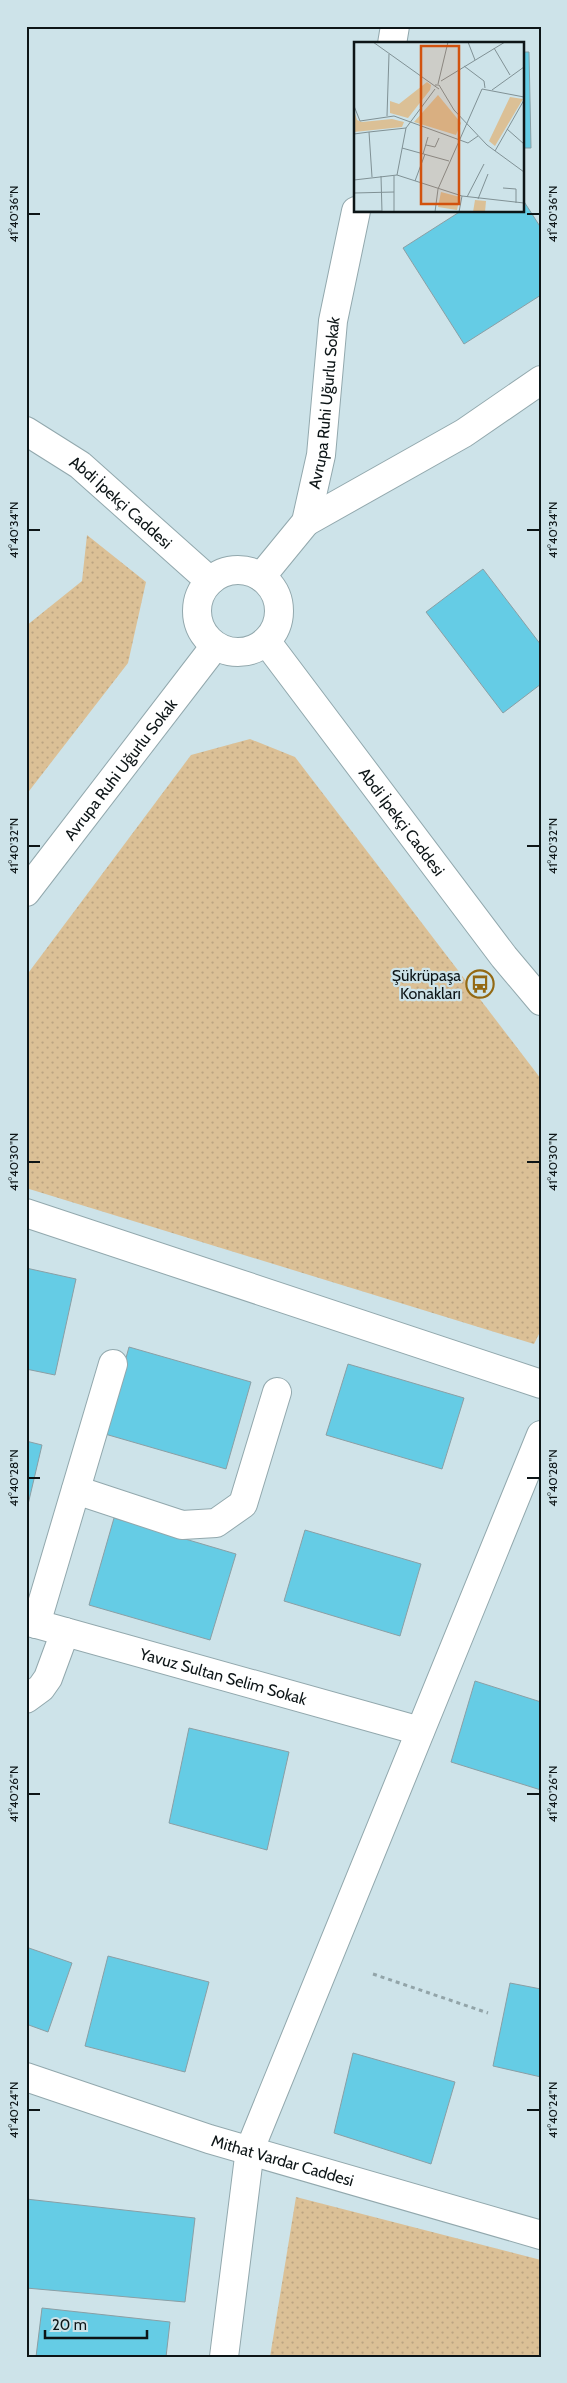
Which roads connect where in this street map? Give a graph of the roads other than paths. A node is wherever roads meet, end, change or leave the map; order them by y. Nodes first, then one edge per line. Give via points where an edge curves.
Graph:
1 (395, 26) edge
2 (392, 42) edge
3 (356, 212) edge
4 (541, 380) edge
5 (26, 431) edge
6 (306, 522) junction
7 (261, 577) junction
8 (210, 581) junction
9 (266, 641) junction
10 (216, 646) junction
11 (26, 892) edge
12 (541, 1000) edge
13 (26, 1213) edge
14 (113, 1364) dead end
15 (541, 1384) edge
16 (277, 1392) dead end
17 (541, 1435) edge
18 (76, 1490) junction
19 (31, 1622) edge
20 (65, 1632) junction
21 (26, 1698) edge
22 (420, 1731) junction
23 (26, 2077) edge
24 (250, 2149) junction
25 (541, 2235) edge
26 (224, 2357) edge

1 - 2 street
3 - 6 street, Avrupa Ruhi Uğurlu Sokak via 333,321 321,455
4 - 6 street via 464,433
5 - 8 street, Abdi İpekçi Caddesi via 80,465
6 - 7 street, Avrupa Ruhi Uğurlu Sokak
7 - 8 street via 235,571
7 - 9 street via 271,588 279,615 275,629
8 - 10 street via 202,590 197,615 206,638
9 - 10 street via 242,652
9 - 12 street, Abdi İpekçi Caddesi via 504,957
10 - 11 street, Avrupa Ruhi Uğurlu Sokak
13 - 15 street
14 - 18 street
16 - 18 street via 243,1504 216,1523 182,1525
17 - 22 street
18 - 19 street
19 - 20 street, Yavuz Sultan Selim Sokak
20 - 21 street via 48,1678 42,1688
20 - 22 street, Yavuz Sultan Selim Sokak
22 - 24 street
23 - 24 street, Mithat Vardar Caddesi
24 - 25 street, Mithat Vardar Caddesi
24 - 26 street

